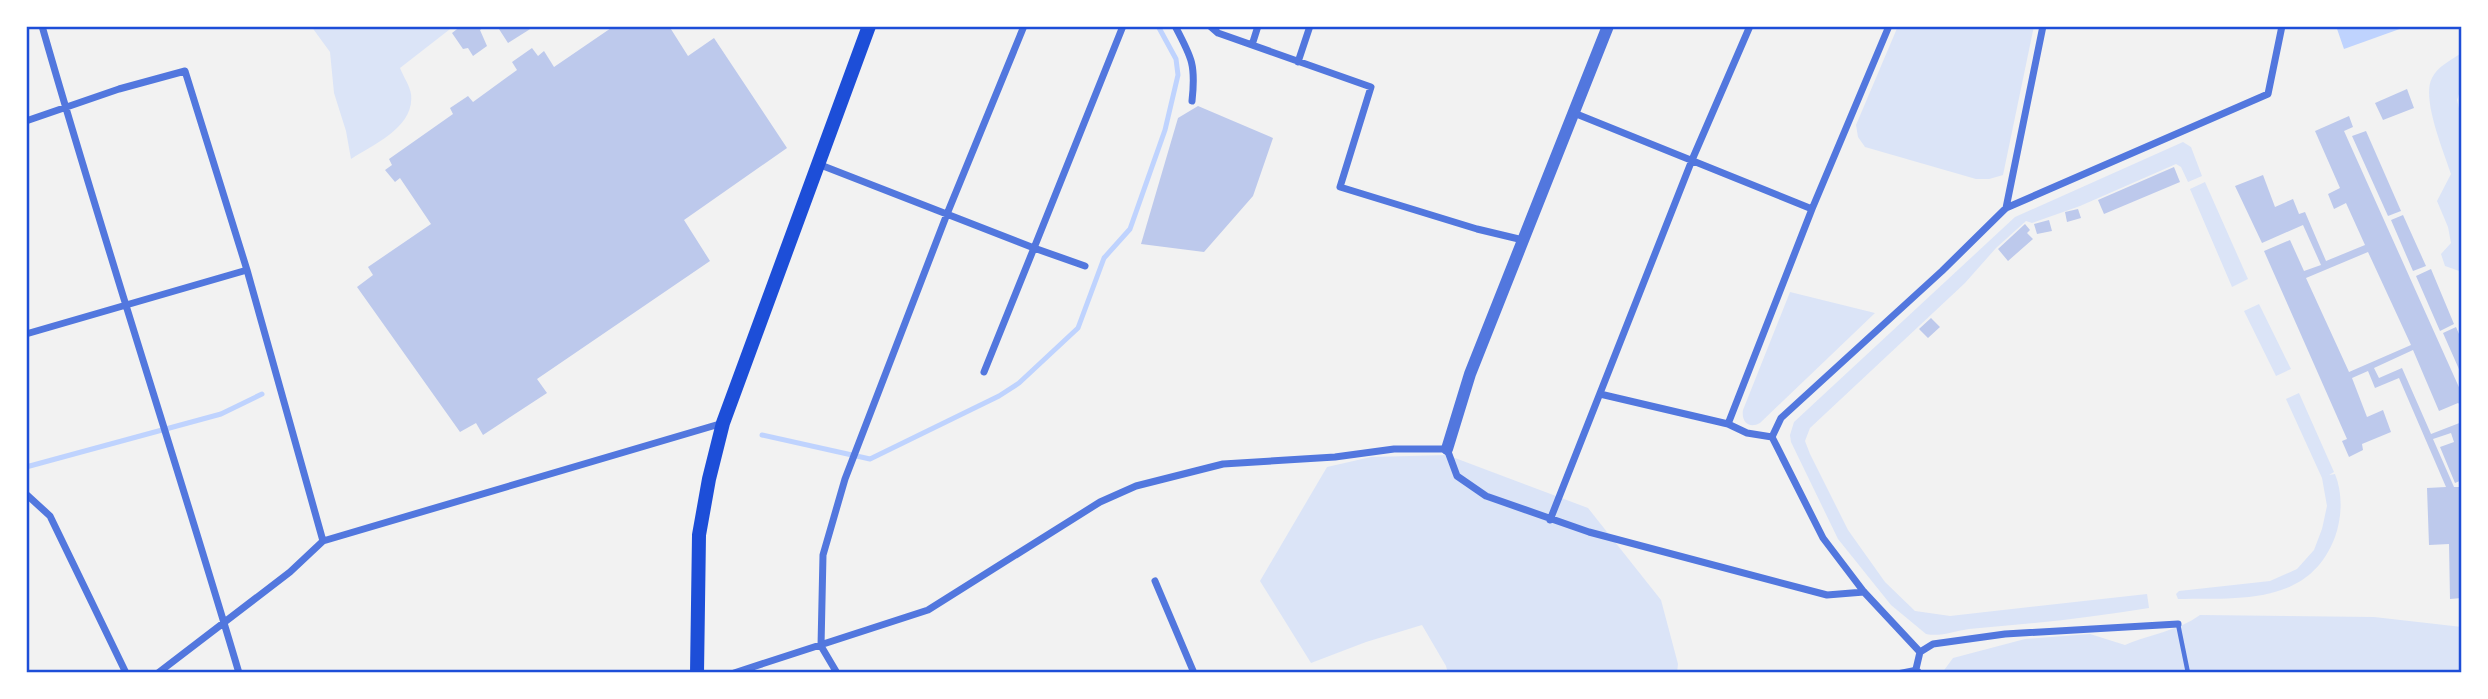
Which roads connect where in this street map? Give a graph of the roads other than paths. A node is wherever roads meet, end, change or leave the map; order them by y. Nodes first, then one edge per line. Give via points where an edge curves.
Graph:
1 (42, 26) edge
2 (869, 26) edge
3 (1024, 26) edge
4 (1123, 26) edge
5 (1175, 26) edge
6 (1210, 26) edge
7 (1258, 26) edge
8 (1310, 26) edge
9 (1608, 26) edge
10 (1750, 26) edge
11 (1889, 26) edge
12 (2043, 26) edge
13 (2282, 26) edge
14 (1252, 45) junction
15 (1298, 62) junction
16 (1192, 102) dead end
17 (65, 109) junction
18 (1573, 113) junction
19 (26, 121) edge
20 (1692, 160) junction
21 (818, 164) junction
22 (2006, 208) junction
23 (1812, 209) junction
24 (947, 214) junction
25 (1523, 240) junction
26 (1034, 247) junction
27 (1085, 266) dead end
28 (247, 270) junction
29 (125, 307) junction
30 (26, 334) edge
31 (984, 372) dead end
32 (1600, 394) junction
33 (723, 423) junction
34 (1728, 424) junction
35 (1772, 438) junction
36 (1447, 449) junction
37 (26, 494) edge
38 (1550, 520) junction
39 (323, 541) junction
40 (1156, 581) dead end
41 (1864, 592) junction
42 (224, 622) junction
43 (2178, 624) joint
44 (821, 646) junction
45 (1920, 652) junction
46 (1917, 671) edge
47 (740, 672) edge
48 (126, 673) edge
49 (158, 673) edge
50 (239, 673) edge
51 (697, 673) edge
52 (837, 673) edge
53 (1194, 673) edge
54 (1896, 673) edge
55 (2188, 673) edge

1 - 17 street
2 - 21 main road
3 - 24 street
4 - 26 street
5 - 16 street via 1195,74
6 - 14 street
7 - 14 street
8 - 15 street
9 - 18 street
10 - 20 street
11 - 23 street
12 - 22 street
13 - 22 street via 2268,94
14 - 15 street
15 - 25 street via 1371,88 1340,187
17 - 19 street
17 - 28 street via 185,71
17 - 29 street
18 - 20 street
18 - 25 street
20 - 23 street
20 - 32 street
21 - 24 street
21 - 33 main road
22 - 35 street via 1781,418
23 - 34 street
24 - 26 street
24 - 44 street via 845,479 823,555
25 - 36 street via 1470,374
26 - 27 street
26 - 31 street
28 - 29 street
28 - 39 street
29 - 30 street
29 - 42 street
32 - 34 street
32 - 38 street
33 - 39 street
33 - 51 main road via 699,535
34 - 35 street
35 - 41 street via 1823,538
36 - 38 street via 1457,476 1486,496
36 - 44 street via 1394,449 1223,464 1136,486 1100,502 928,610
37 - 48 street via 50,516
38 - 41 street via 1827,595
39 - 42 street
40 - 53 street
41 - 45 street
42 - 49 street
42 - 50 street
43 - 45 street via 2005,634 1933,644
43 - 55 lane
44 - 47 street
44 - 52 street
45 - 46 street
46 - 54 lane

